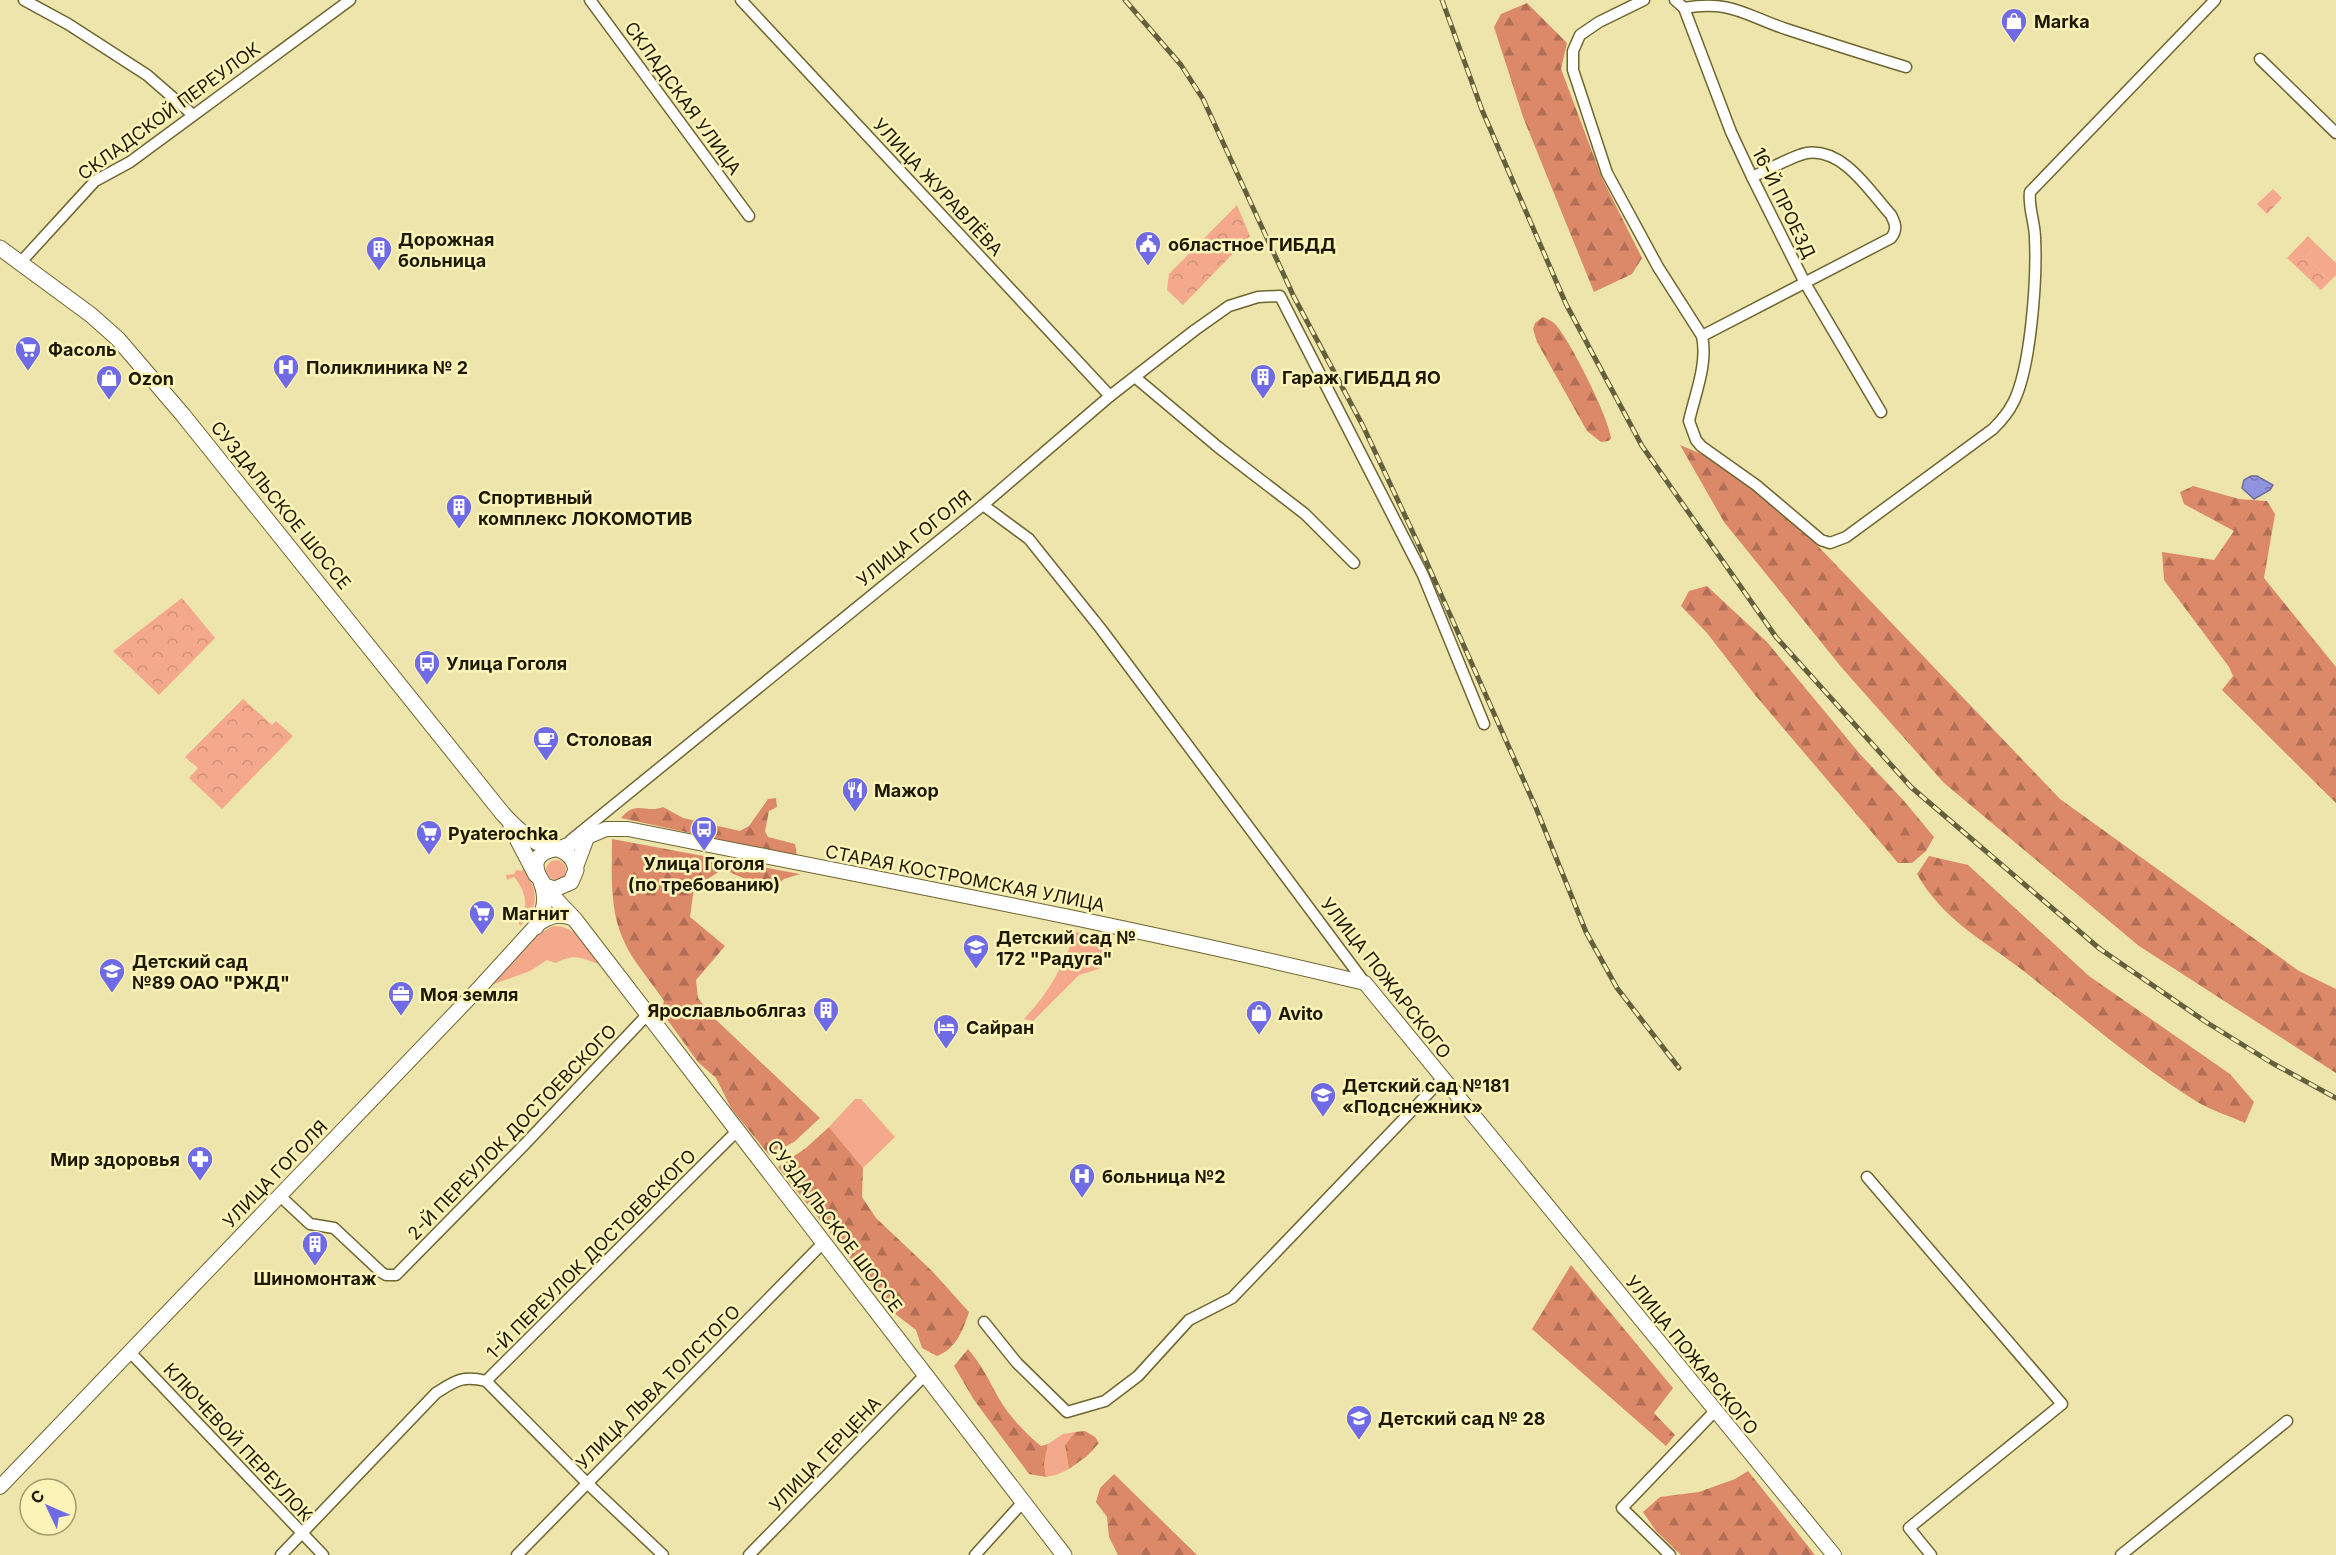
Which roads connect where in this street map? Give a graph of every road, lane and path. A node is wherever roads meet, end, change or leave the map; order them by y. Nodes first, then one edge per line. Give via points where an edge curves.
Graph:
1 (24, 0) edge
2 (350, 0) edge
3 (590, 0) edge
4 (741, 0) edge
5 (1644, 0) edge
6 (2215, 0) edge
7 (1679, 4) edge
8 (2260, 59) dead end
9 (1906, 67) dead end
10 (193, 115) junction
11 (2336, 133) edge
12 (1752, 177) junction
13 (749, 216) dead end
14 (0, 248) edge
15 (20, 263) junction
16 (1805, 283) junction
17 (1702, 336) junction
18 (1136, 378) junction
19 (1110, 396) junction
20 (1881, 412) dead end
21 (983, 505) junction
22 (1354, 563) dead end
23 (1484, 724) dead end
24 (503, 814) junction
25 (598, 818) junction
26 (588, 835) junction
27 (558, 848) junction
28 (574, 875) junction
29 (541, 882) junction
30 (557, 899) junction
31 (575, 920) junction
32 (536, 927) junction
33 (1365, 983) junction
34 (647, 1015) junction
35 (1443, 1078) junction
36 (737, 1131) junction
37 (1867, 1177) dead end
38 (280, 1196) junction
39 (824, 1242) junction
40 (984, 1322) dead end
41 (130, 1352) junction
42 (924, 1376) junction
43 (486, 1381) junction
44 (1715, 1411) junction
45 (2287, 1421) dead end
46 (586, 1483) junction
47 (0, 1487) edge
48 (1023, 1502) junction
49 (302, 1534) junction
50 (281, 1555) edge
51 (323, 1555) edge
52 (517, 1555) edge
53 (663, 1555) edge
54 (749, 1555) edge
55 (975, 1555) edge
56 (1064, 1555) edge
57 (1670, 1555) edge
58 (1834, 1555) edge
59 (1931, 1555) edge
60 (2121, 1555) edge

1 - 10 street via 147,75
2 - 10 street, СКЛАДСКОЙ ПЕРЕУЛОК
3 - 13 street, СКЛАДСКАЯ УЛИЦА
4 - 19 street, УЛИЦА ЖУРАВЛЁВА
5 - 17 street via 1580,35 1573,51 1573,70 1607,173 1658,267
6 - 17 street via 2032,188 2029,198 2036,260 2030,332 2018,393 2006,415 1993,429 1846,537 1830,543 1821,540 1696,440 1689,421 1704,361
7 - 9 street via 1737,9 1782,28
7 - 12 street, 16-Й ПРОЕЗД
8 - 11 street
10 - 15 street, СКЛАДСКОЙ ПЕРЕУЛОК via 130,162 95,181
12 - 16 street, 16-Й ПРОЕЗД
12 - 16 street via 1807,153 1817,154 1842,162 1891,214 1895,225 1891,238
14 - 15 main road, СУЗДАЛЬСКОЕ ШОССЕ
15 - 24 main road, СУЗДАЛЬСКОЕ ШОССЕ via 118,339 272,524
16 - 17 street
16 - 20 street, 16-Й ПРОЕЗД
18 - 19 street, УЛИЦА ГОГОЛЯ
18 - 22 street via 1305,514
18 - 23 street, УЛИЦА ГОГОЛЯ via 1229,306 1258,297 1280,296 1424,575
19 - 21 street, УЛИЦА ГОГОЛЯ
21 - 25 street, УЛИЦА ГОГОЛЯ
21 - 33 street, УЛИЦА ПОЖАРСКОГО via 1029,539 1101,629
24 - 27 main road, СУЗДАЛЬСКОЕ ШОССЕ via 528,836
24 - 29 main road, СУЗДАЛЬСКОЕ ШОССЕ
25 - 26 street, УЛИЦА ГОГОЛЯ
25 - 27 street, УЛИЦА ГОГОЛЯ
26 - 27 street, СТАРАЯ КОСТРОМСКАЯ УЛИЦА
26 - 28 street, УЛИЦА ГОГОЛЯ
26 - 33 street, СТАРАЯ КОСТРОМСКАЯ УЛИЦА via 628,829 999,902
27 - 28 main road via 570,855
27 - 29 main road via 539,858
28 - 29 main road via 555,889
28 - 30 street, УЛИЦА ГОГОЛЯ
28 - 31 main road, СУЗДАЛЬСКОЕ ШОССЕ via 571,900
29 - 30 main road, СУЗДАЛЬСКОЕ ШОССЕ
29 - 32 main road via 545,905
30 - 31 main road, СУЗДАЛЬСКОЕ ШОССЕ
30 - 32 street, УЛИЦА ГОГОЛЯ
31 - 32 street via 555,915
31 - 34 main road, СУЗДАЛЬСКОЕ ШОССЕ
32 - 38 street, УЛИЦА ГОГОЛЯ
33 - 35 street, УЛИЦА ПОЖАРСКОГО
34 - 36 main road, СУЗДАЛЬСКОЕ ШОССЕ
34 - 38 street, 2-Й ПЕРЕУЛОК ДОСТОЕВСКОГО via 396,1275 386,1275 334,1228 310,1224
35 - 40 street via 1232,1298 1189,1320 1138,1376 1105,1401 1067,1412 1017,1363
35 - 44 street, УЛИЦА ПОЖАРСКОГО
36 - 39 main road, СУЗДАЛЬСКОЕ ШОССЕ
36 - 43 street, 1-Й ПЕРЕУЛОК ДОСТОЕВСКОГО
37 - 59 street via 2062,1404 1910,1528
38 - 41 street, УЛИЦА ГОГОЛЯ
39 - 42 main road, СУЗДАЛЬСКОЕ ШОССЕ
39 - 46 street, УЛИЦА ЛЬВА ТОЛСТОГО
41 - 47 street, УЛИЦА ГОГОЛЯ
41 - 49 street, КЛЮЧЕВОЙ ПЕРЕУЛОК
42 - 48 main road, СУЗДАЛЬСКОЕ ШОССЕ
42 - 54 street, УЛИЦА ГЕРЦЕНА
43 - 46 street
43 - 49 street, 1-Й ПЕРЕУЛОК ДОСТОЕВСКОГО via 470,1377 455,1381 436,1394
44 - 57 street via 1622,1508
44 - 58 street, УЛИЦА ПОЖАРСКОГО
45 - 60 street
46 - 52 street, УЛИЦА ЛЬВА ТОЛСТОГО
46 - 53 street
48 - 55 street
48 - 56 main road, СУЗДАЛЬСКОЕ ШОССЕ
49 - 50 street, 1-Й ПЕРЕУЛОК ДОСТОЕВСКОГО
49 - 51 street, КЛЮЧЕВОЙ ПЕРЕУЛОК

